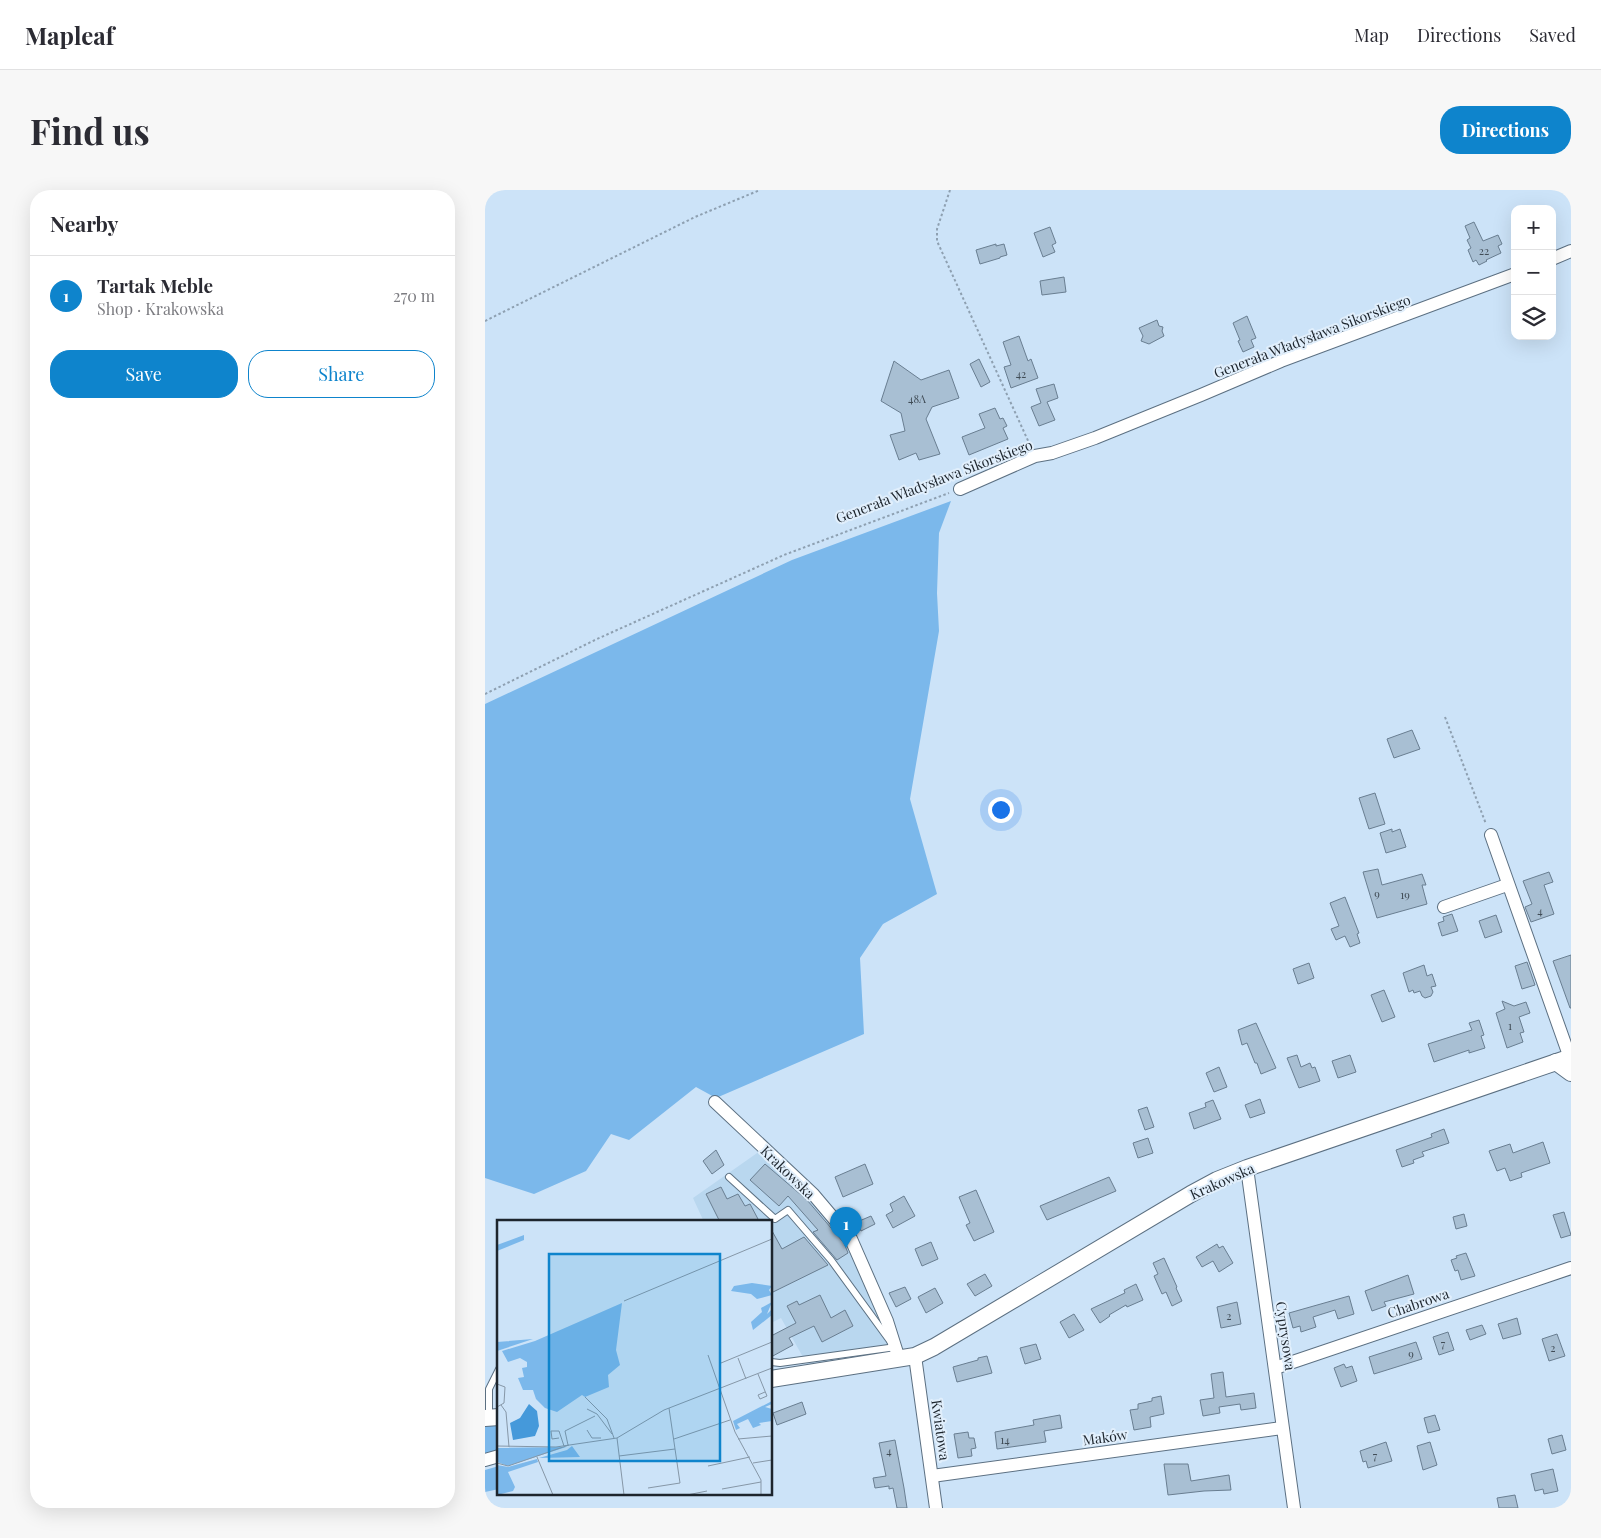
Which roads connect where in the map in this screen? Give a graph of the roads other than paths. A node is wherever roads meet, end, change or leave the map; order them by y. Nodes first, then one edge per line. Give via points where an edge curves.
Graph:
1 (1571, 251) edge
2 (1556, 257) edge
3 (1511, 275) edge
4 (960, 489) road end
5 (1491, 835) road end
6 (1507, 886) junction
7 (1444, 907) dead end
8 (1568, 1062) edge
9 (715, 1102) dead end
10 (1247, 1168) junction
11 (729, 1177) dead end
12 (773, 1220) edge
13 (1571, 1268) edge
14 (903, 1354) junction
15 (773, 1362) edge
16 (1275, 1368) junction
17 (497, 1374) edge
18 (773, 1379) edge
19 (491, 1417) edge
20 (1282, 1428) junction
21 (932, 1476) junction
22 (936, 1508) edge
23 (1294, 1508) edge

1 - 2 street
3 - 4 street, Generała Władysława Sikorskiego via 1281,361 1095,438 1052,454 1035,456
5 - 6 street
6 - 7 street
6 - 8 street
8 - 10 street, Krakowska
9 - 14 street, Krakowska via 813,1194 851,1239
10 - 14 street, Krakowska via 1191,1194 934,1347
10 - 16 street, Cyprysowa
11 - 12 lane
12 - 14 lane via 788,1210
13 - 16 street, Chabrowa
14 - 15 lane
14 - 18 street, Krakowska
14 - 21 street, Kwiatowa
16 - 20 street, Cyprysowa
17 - 19 lane via 489,1389
20 - 21 street, Maków
20 - 23 street, Cyprysowa
21 - 22 street, Kwiatowa

